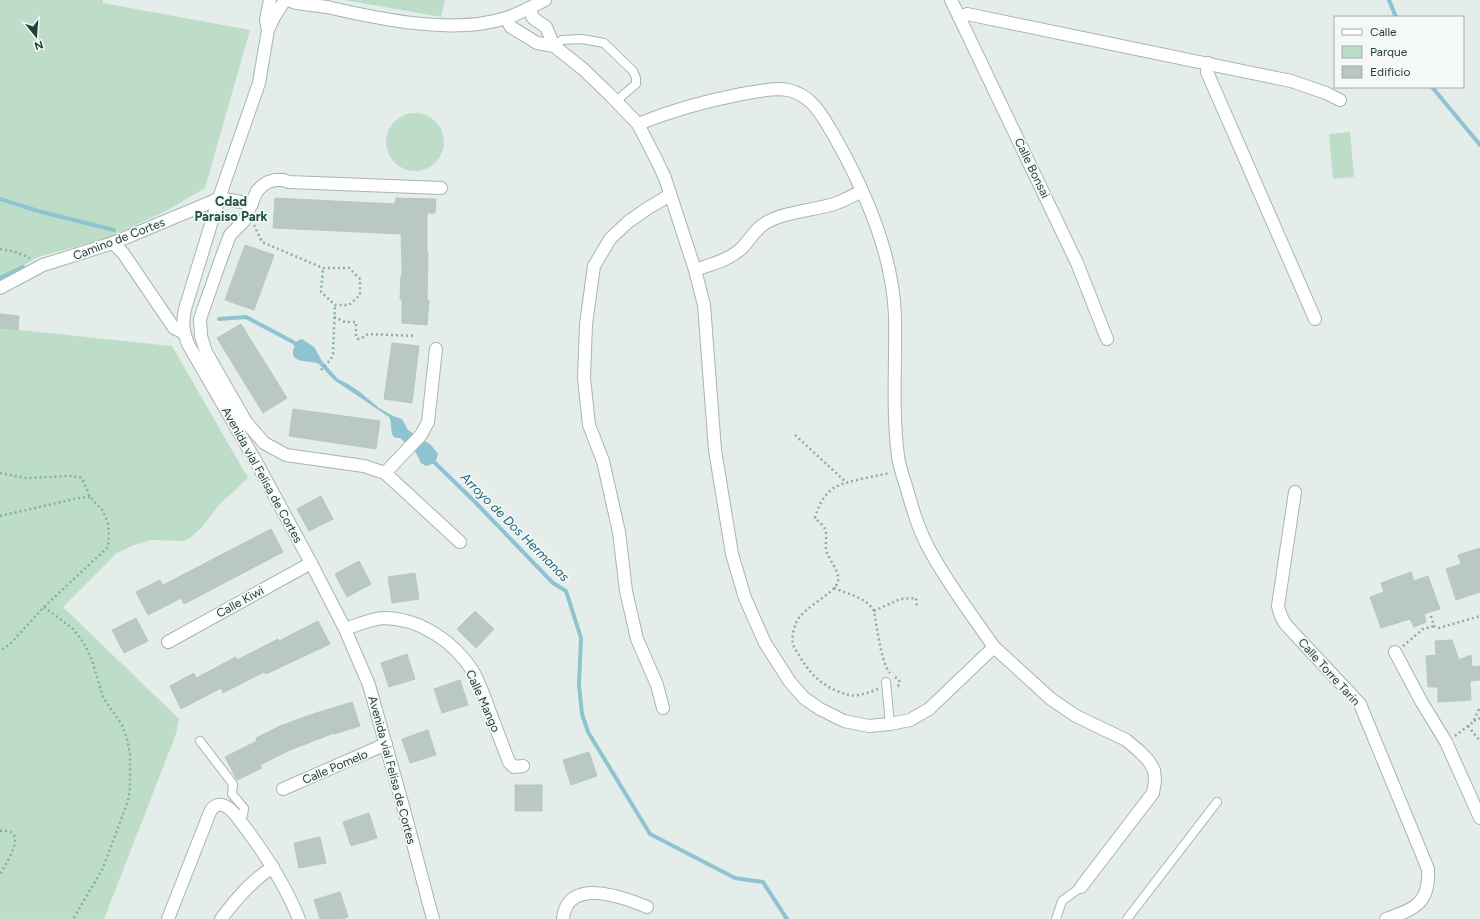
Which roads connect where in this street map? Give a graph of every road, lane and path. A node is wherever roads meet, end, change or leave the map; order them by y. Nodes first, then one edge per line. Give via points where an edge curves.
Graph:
1 (270, 0) edge
2 (282, 0) edge
3 (286, 0) edge
4 (545, 0) edge
5 (951, 0) edge
6 (324, 3) edge
7 (529, 8) junction
8 (959, 17) junction
9 (506, 18) junction
10 (268, 30) junction
11 (554, 46) junction
12 (1208, 63) junction
13 (1340, 100) dead end
14 (616, 101) junction
15 (638, 124) junction
16 (441, 188) dead end
17 (862, 191) junction
18 (670, 195) junction
19 (219, 198) junction
20 (247, 206) junction
21 (113, 243) junction
22 (0, 249) edge
23 (43, 265) junction
24 (323, 268) junction
25 (694, 270) junction
26 (0, 288) edge
27 (335, 305) junction
28 (334, 317) junction
29 (1314, 319) dead end
30 (184, 333) junction
31 (416, 336) dead end
32 (1107, 339) dead end
33 (436, 349) dead end
34 (321, 370) dead end
35 (795, 435) dead end
36 (902, 470) junction
37 (0, 473) edge
38 (385, 473) junction
39 (847, 484) junction
40 (1295, 492) dead end
41 (90, 497) junction
42 (0, 516) edge
43 (460, 542) dead end
44 (312, 563) junction
45 (834, 588) junction
46 (917, 606) dead end
47 (44, 607) junction
48 (874, 611) junction
49 (1431, 616) dead end
50 (1480, 616) edge
51 (1434, 626) junction
52 (345, 629) junction
53 (168, 642) dead end
54 (994, 648) junction
55 (0, 651) edge
56 (1395, 652) joint
57 (886, 685) junction
58 (1480, 707) edge
59 (663, 708) dead end
60 (1480, 718) edge
61 (1473, 722) junction
62 (890, 724) junction
63 (1468, 726) junction
64 (1480, 740) edge
65 (200, 741) dead end
66 (1446, 742) junction
67 (386, 744) junction
68 (523, 766) dead end
69 (283, 789) dead end
70 (1217, 802) dead end
71 (1480, 818) edge
72 (238, 819) junction
73 (0, 831) edge
74 (273, 867) junction
75 (0, 874) edge
76 (1081, 887) joint
77 (647, 907) dead end
78 (430, 918) edge
79 (73, 919) edge
80 (168, 919) edge
81 (221, 919) edge
82 (299, 919) edge
83 (563, 919) edge
84 (1056, 919) edge
85 (1127, 919) edge
86 (1386, 919) edge

1 - 10 street, Avenida vial Felisa de Cortes via 266,19
2 - 3 street
3 - 6 street via 296,3
3 - 10 street, Avenida vial Felisa de Cortes
4 - 7 street
5 - 8 street, Calle Bonsai
6 - 9 street via 377,19 441,25 476,25
7 - 9 street
7 - 11 street via 533,18 546,27
8 - 12 street via 967,14
8 - 32 street, Calle Bonsai via 1077,263
9 - 11 street via 511,27 537,43
10 - 19 street, Avenida vial Felisa de Cortes via 259,84
11 - 14 street via 583,69
11 - 14 lane via 562,40 582,39 604,43 633,71 636,78 636,84
12 - 13 street via 1291,80
12 - 29 street via 1207,72
14 - 15 street
15 - 17 street via 705,101 767,90 788,90 814,104
15 - 18 street via 665,178
16 - 20 street via 275,180 262,186
17 - 25 street via 837,203 763,224 735,255
17 - 36 street via 875,222 891,286 895,314 898,457
18 - 25 street
18 - 59 street via 648,208 610,239 594,266 586,324 584,378 589,426 603,461 619,532 626,591 637,639 657,685
19 - 20 street
19 - 21 street, Camino de Cortes
19 - 30 street, Avenida vial Felisa de Cortes via 185,309
20 - 24 path via 262,242
20 - 38 street via 244,221 230,235 200,319 201,336 206,352 246,422 264,443 286,455 364,466
21 - 23 street, Camino de Cortes
21 - 30 street via 123,253 174,328
22 - 23 path via 16,252
23 - 26 street, Camino de Cortes
24 - 27 path via 322,292
24 - 27 path via 349,268 360,279 360,295 349,305
25 - 62 street via 704,312 715,450 732,554 755,622 776,661 804,698 844,721 869,726
27 - 28 path
28 - 31 path via 345,322 356,322 358,339 368,334
28 - 34 path via 331,359
30 - 44 street, Avenida vial Felisa de Cortes
33 - 38 street via 428,422 421,434
35 - 39 path
36 - 39 path
36 - 54 street via 927,546
37 - 41 path via 26,478 82,478
38 - 43 street
39 - 45 path via 835,487 826,495 815,518 824,527 826,551 838,574 838,582
40 - 86 street, Calle Torre Tarin via 1278,606 1280,615 1283,622 1360,704 1428,869 1425,893 1419,903 1410,911
41 - 42 path
41 - 47 path via 108,523 108,547
44 - 52 street, Avenida vial Felisa de Cortes
44 - 53 street, Calle Kiwi
45 - 48 path via 865,601
45 - 57 path via 810,606 797,621 792,643 806,669 824,685 850,696 868,693
46 - 48 path via 916,598 900,599
47 - 55 path via 12,642
47 - 79 path via 72,628 84,643 103,697 122,725 130,753 128,801 102,870
48 - 57 path via 883,660 887,669 900,682 898,686
49 - 51 path
50 - 51 path via 1439,628
51 - 56 path via 1423,629
52 - 67 street, Avenida vial Felisa de Cortes via 369,685
52 - 68 street, Calle Mango via 382,618 414,624 446,641 474,673 509,762 514,767
54 - 62 street via 929,709 910,720
54 - 76 street via 1051,699 1076,716 1126,740 1148,760 1154,770 1153,793
56 - 66 street
57 - 62 lane
58 - 61 path
60 - 61 path
61 - 63 path
63 - 64 path
63 - 66 path
65 - 72 lane via 233,784 232,794 244,808 243,815
66 - 71 street
67 - 69 street, Calle Pomelo
67 - 78 street, Avenida vial Felisa de Cortes
70 - 85 lane
72 - 74 street
72 - 80 street via 227,806 217,805 212,809
73 - 75 path via 14,834 16,840
74 - 81 street via 254,881
74 - 82 street
76 - 84 lane via 1062,901
77 - 83 street via 610,894 584,894 569,902

